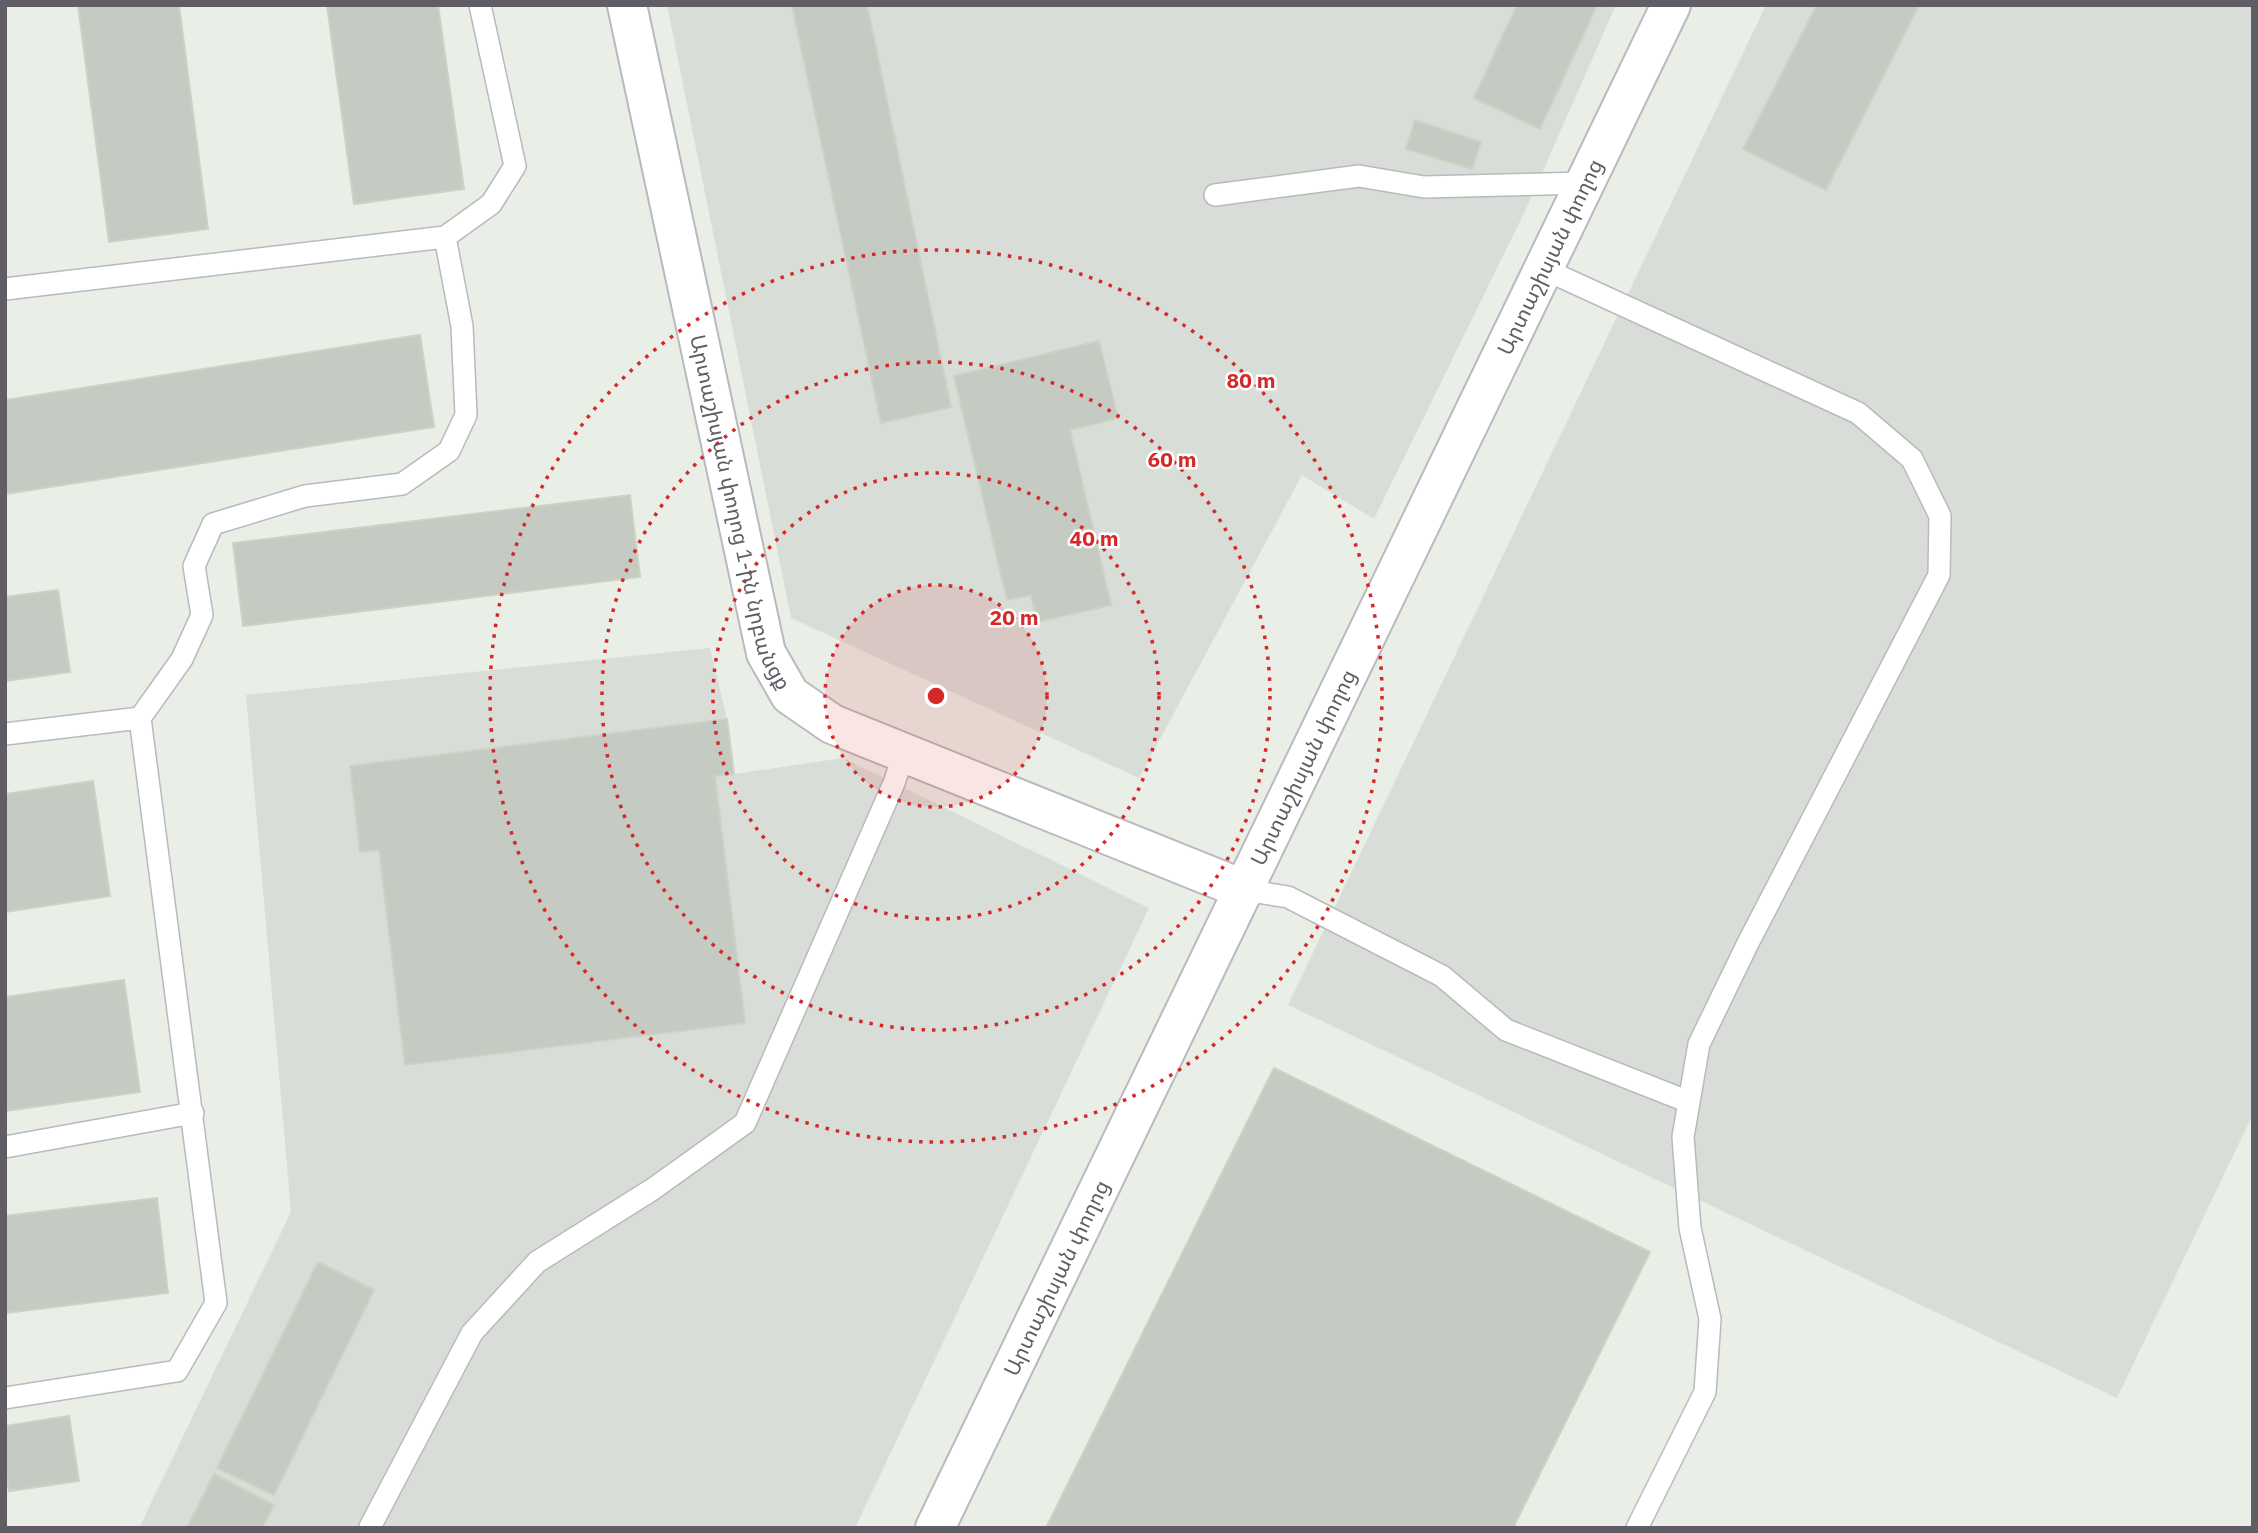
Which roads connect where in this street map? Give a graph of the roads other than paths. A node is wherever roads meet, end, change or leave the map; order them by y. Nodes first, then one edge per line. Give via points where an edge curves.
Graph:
1 (480, 5) edge
2 (626, 5) edge
3 (1671, 5) edge
4 (1585, 183) junction
5 (1215, 195) dead end
6 (445, 237) junction
7 (1544, 269) junction
8 (5, 289) edge
9 (139, 718) junction
10 (5, 734) edge
11 (904, 753) junction
12 (1245, 890) junction
13 (1689, 1102) junction
14 (193, 1113) junction
15 (5, 1147) edge
16 (5, 1398) edge
17 (370, 1527) edge
18 (934, 1528) edge
19 (1637, 1528) edge

1 - 6 lane via 515,166 491,204
2 - 11 street, Արտաշիսյան փողոց 1-ին նրբանցք via 766,653 790,695 832,724
3 - 4 street, Արտաշիսյան փողոց
4 - 5 lane via 1424,187 1359,176
4 - 7 street, Արտաշիսյան փողոց
6 - 8 lane
6 - 9 lane via 462,327 466,415 449,451 402,484 305,496 213,524 194,566 202,615 182,659
7 - 12 street, Արտաշիսյան փողոց
7 - 13 lane via 1858,413 1912,459 1940,516 1939,575 1699,1044
9 - 10 lane
9 - 14 lane
11 - 12 street, Արտաշիսյան փողոց 1-ին նրբանցք
11 - 17 lane via 745,1123 653,1189 537,1262 472,1333
12 - 13 lane via 1288,897 1442,976 1506,1030
12 - 18 street, Արտաշիսյան փողոց
13 - 19 lane via 1682,1137 1690,1228 1710,1319 1705,1392
14 - 15 lane
14 - 16 lane via 216,1303 177,1371

